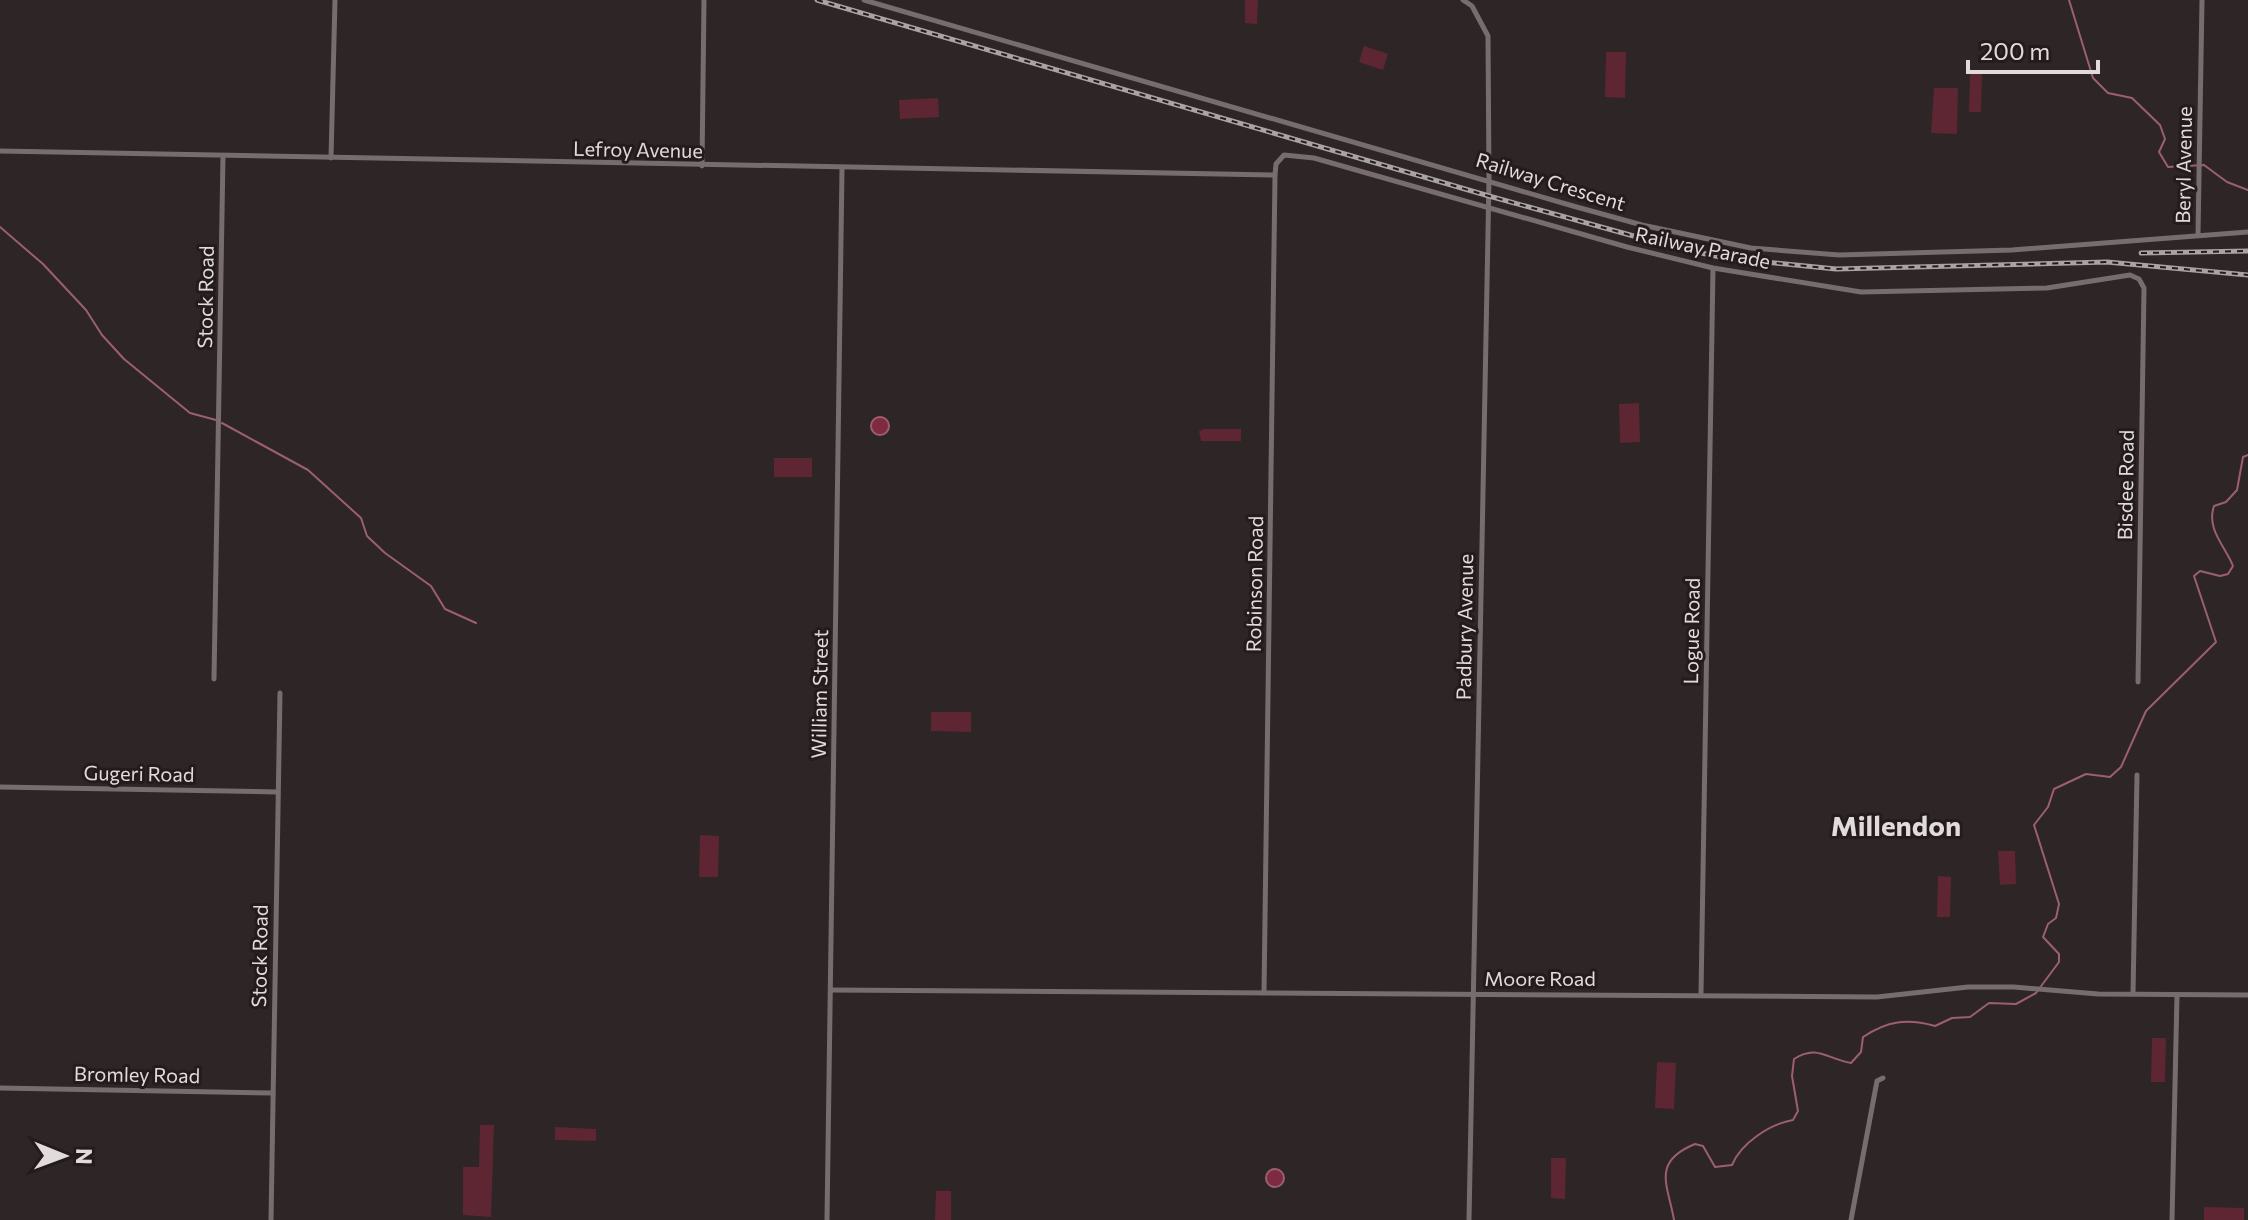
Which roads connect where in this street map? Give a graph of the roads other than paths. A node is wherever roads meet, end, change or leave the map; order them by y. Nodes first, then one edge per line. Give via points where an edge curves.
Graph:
1 (335, 0) edge
2 (704, 0) edge
3 (864, 0) edge
4 (1463, 0) edge
5 (2202, 0) edge
6 (0, 151) edge
7 (223, 156) junction
8 (331, 158) junction
9 (702, 166) junction
10 (842, 169) junction
11 (1275, 175) junction
12 (1489, 180) junction
13 (1489, 207) junction
14 (2248, 232) edge
15 (2198, 235) junction
16 (1713, 268) junction
17 (2144, 288) joint
18 (214, 679) dead end
19 (2138, 682) dead end
20 (280, 693) dead end
21 (2137, 775) dead end
22 (0, 787) edge
23 (277, 792) junction
24 (831, 990) junction
25 (1264, 993) junction
26 (1473, 994) junction
27 (1701, 994) junction
28 (2133, 994) junction
29 (2177, 995) junction
30 (2248, 995) edge
31 (0, 1088) edge
32 (1876, 1092) dead end
33 (273, 1093) junction
34 (271, 1220) edge
35 (827, 1220) edge
36 (1469, 1220) edge
37 (1851, 1220) edge
38 (2172, 1220) edge

1 - 8 street
2 - 9 street
3 - 12 street, Railway Crescent
4 - 12 street, Padbury Avenue via 1488,36
5 - 15 street, Beryl Avenue
6 - 7 street, Lefroy Avenue
7 - 8 street, Lefroy Avenue
7 - 18 street, Stock Road
8 - 9 street, Lefroy Avenue
9 - 10 street, Lefroy Avenue
10 - 11 street, Lefroy Avenue
10 - 24 street, William Street
11 - 13 street, Railway Parade via 1284,155 1295,154
11 - 25 street, Robinson Road
12 - 13 street, Padbury Avenue
12 - 15 street, Railway Crescent via 1642,225 1794,253 2012,250
13 - 16 street, Railway Parade
13 - 26 street, Padbury Avenue
14 - 15 street, Railway Crescent
16 - 17 street, Railway Parade via 1861,292 2047,288 2130,275
16 - 27 street, Logue Road
17 - 19 street, Bisdee Road
20 - 23 street, Stock Road
21 - 28 street
22 - 23 street, Gugeri Road
23 - 33 street, Stock Road
24 - 25 street, Moore Road
24 - 35 street, William Street
25 - 26 street, Moore Road
26 - 27 street, Moore Road
26 - 36 street, Padbury Avenue
27 - 28 street, Moore Road via 1877,997 1968,987
28 - 29 street, Moore Road
29 - 30 street, Moore Road
29 - 38 street
31 - 33 street, Bromley Road
32 - 37 street
33 - 34 street, Stock Road

